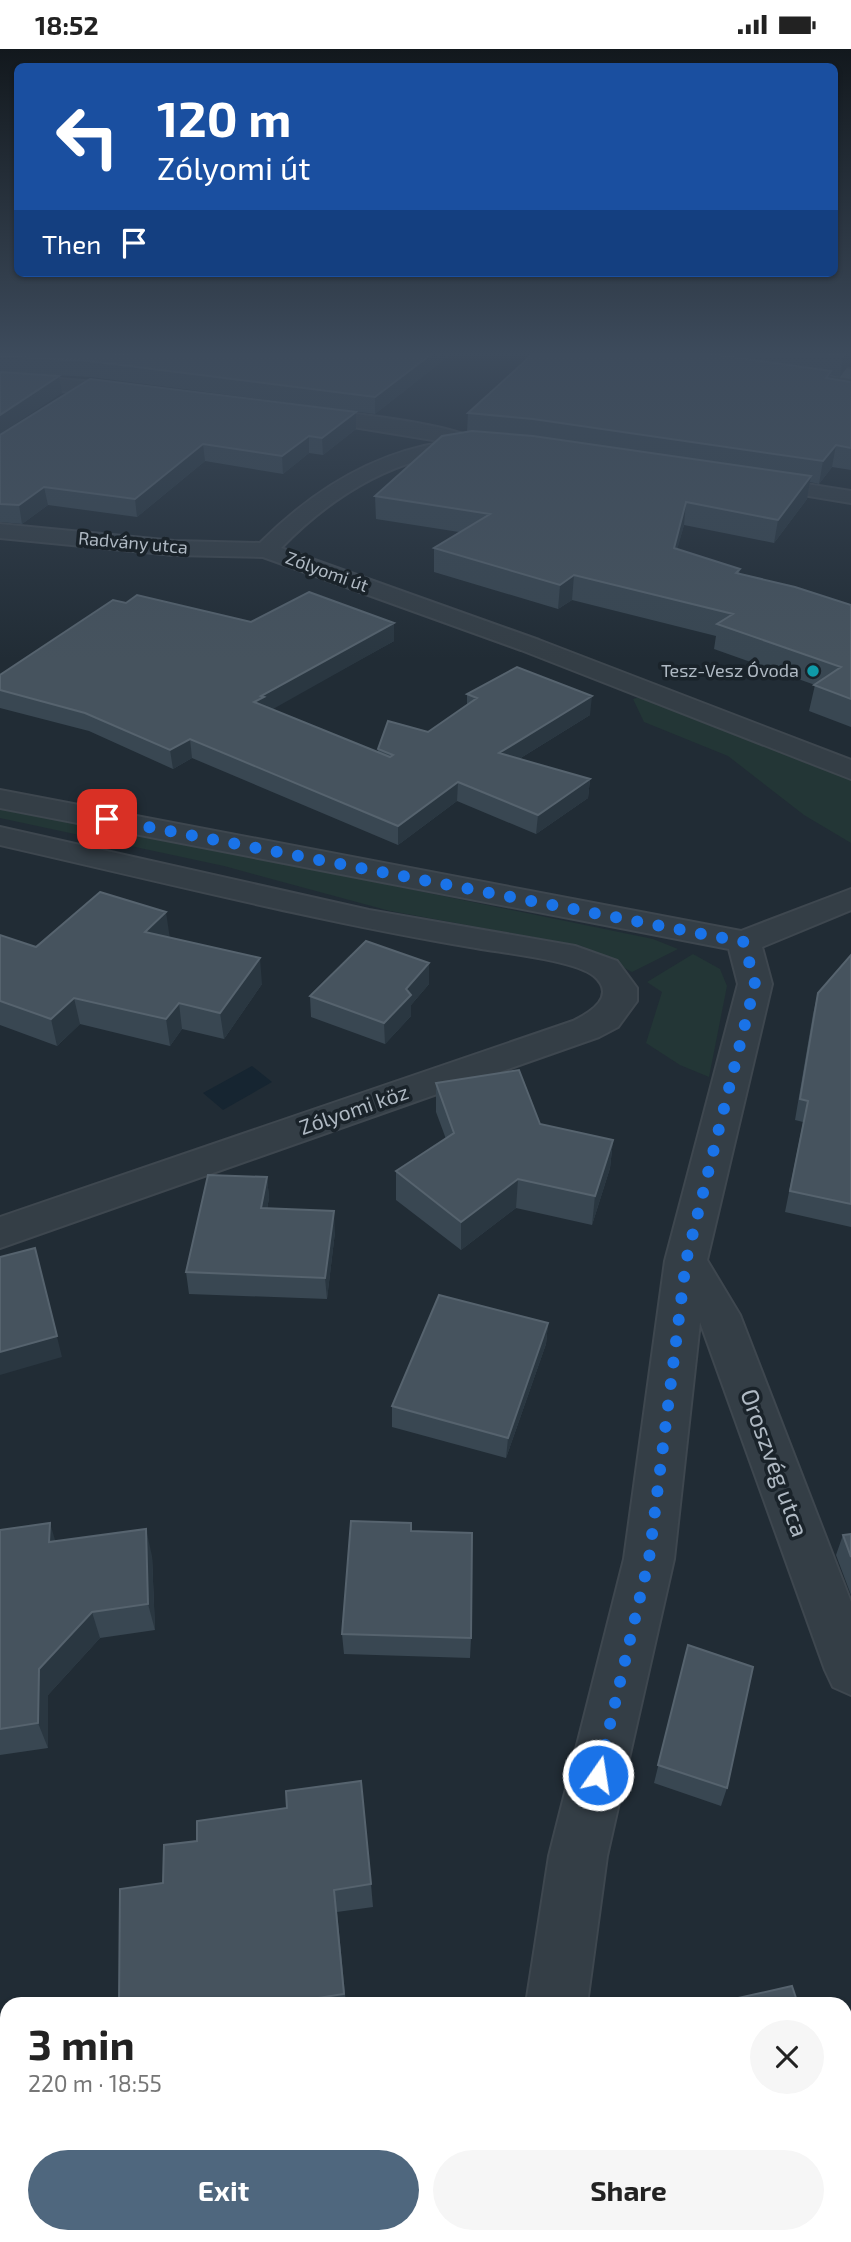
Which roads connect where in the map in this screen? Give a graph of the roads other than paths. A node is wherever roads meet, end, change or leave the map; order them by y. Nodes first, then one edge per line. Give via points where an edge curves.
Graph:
1 (398, 454) edge
2 (732, 479) edge
3 (851, 497) edge
4 (0, 531) edge
5 (265, 550) junction
6 (851, 769) edge
7 (0, 799) edge
8 (0, 836) edge
9 (851, 899) edge
10 (744, 942) junction
11 (0, 1233) edge
12 (686, 1261) junction
13 (851, 1670) edge
14 (557, 1997) edge

1 - 5 street, Zólyomi út via 326,494
2 - 3 street
4 - 5 street, Radvány utca via 174,548
5 - 6 street, Zólyomi út via 530,645
7 - 10 street
8 - 11 street, Zólyomi köz via 369,920 562,953 605,968 620,988 621,1001 606,1019 586,1029
9 - 10 street
10 - 12 street via 755,984
12 - 13 street, Oroszvég utca via 719,1315
12 - 14 street via 649,1559 579,1856

